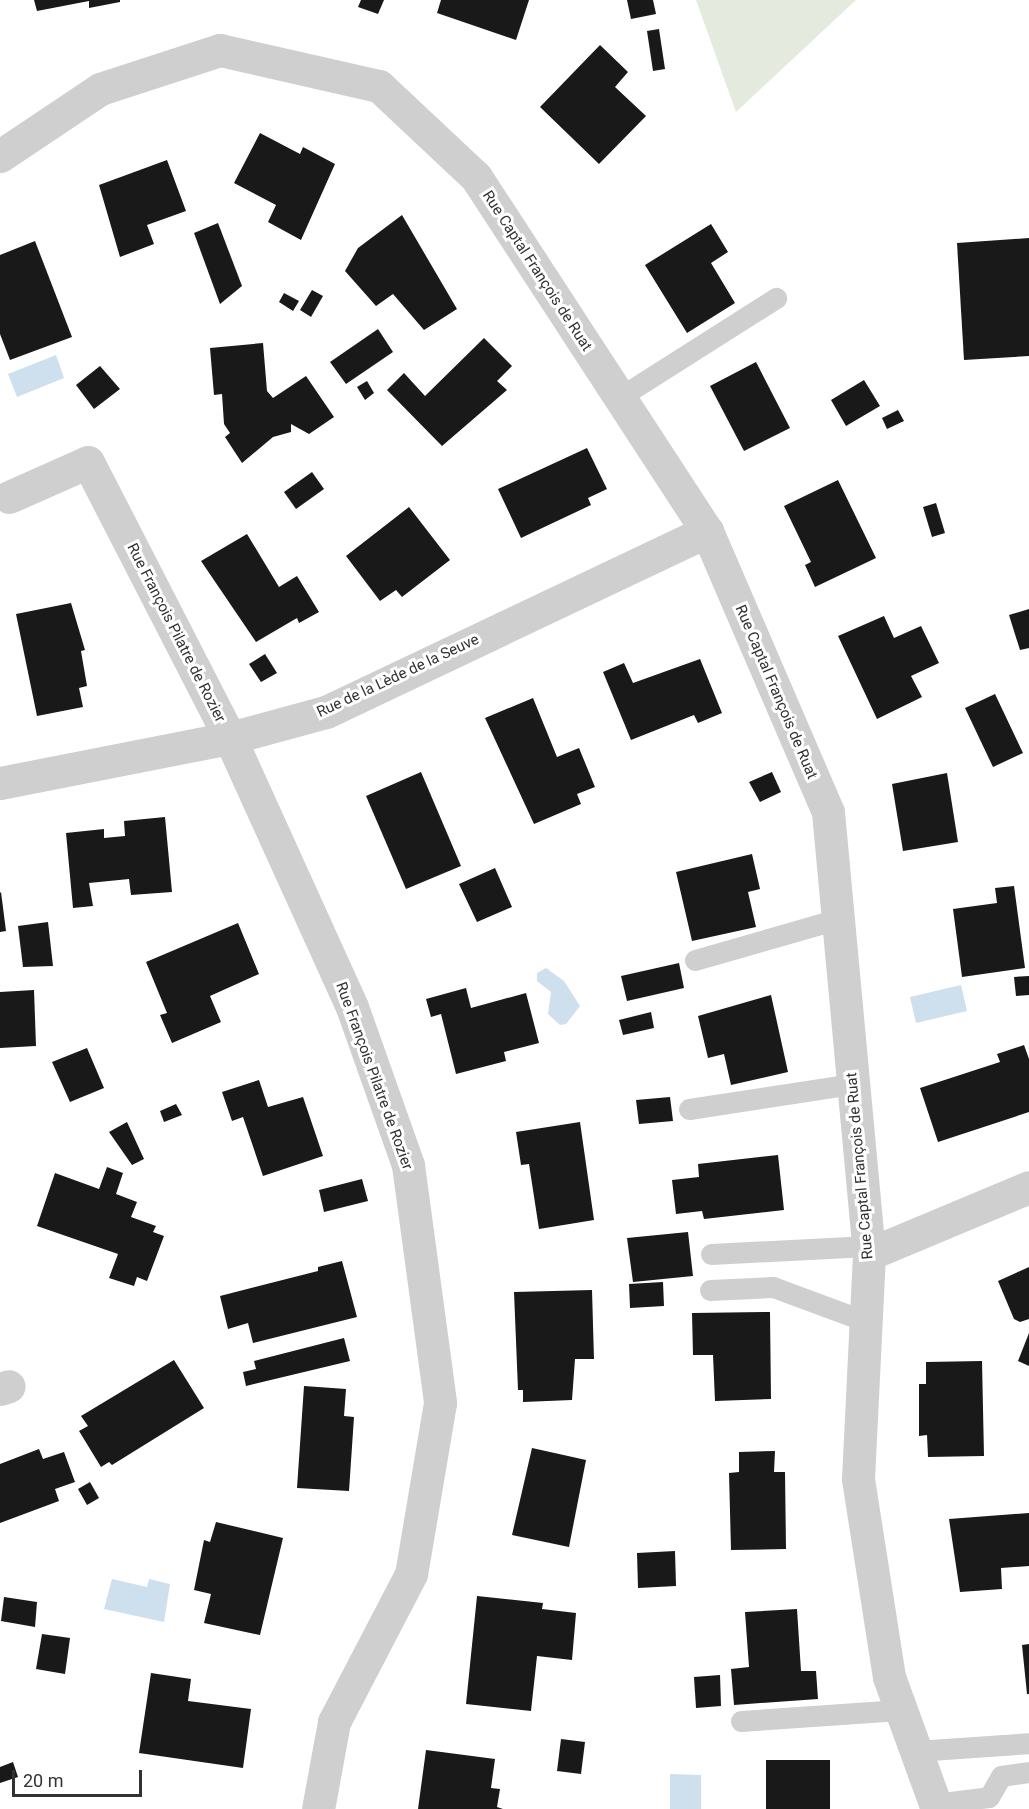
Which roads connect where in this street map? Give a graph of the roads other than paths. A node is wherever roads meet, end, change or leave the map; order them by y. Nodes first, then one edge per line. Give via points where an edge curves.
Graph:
1 (0, 156) edge
2 (776, 298) dead end
3 (620, 398) junction
4 (9, 497) dead end
5 (707, 531) junction
6 (230, 738) junction
7 (0, 783) edge
8 (838, 919) junction
9 (695, 960) dead end
10 (853, 1084) junction
11 (689, 1109) dead end
12 (1029, 1187) edge
13 (868, 1250) junction
14 (711, 1254) dead end
15 (710, 1290) dead end
16 (865, 1321) junction
17 (900, 1710) junction
18 (741, 1721) dead end
19 (1029, 1743) edge
20 (916, 1750) junction
21 (1029, 1772) edge
22 (936, 1807) edge
23 (318, 1809) edge

1 - 3 street, Rue Captal François de Ruat via 100,89 220,50 379,86 476,177
2 - 3 lane
3 - 5 street, Rue Captal François de Ruat
4 - 6 street, Rue François Pilatre de Rozier via 88,462
5 - 6 street, Rue de la Lède de la Seuve via 326,712
5 - 8 street, Rue Captal François de Ruat via 828,812
6 - 7 street, Rue de la Lède de la Seuve
6 - 23 street, Rue François Pilatre de Rozier via 352,1007 408,1165 440,1403 411,1574 334,1722
8 - 9 lane
8 - 10 street, Rue Captal François de Ruat
10 - 11 lane
10 - 13 street, Rue Captal François de Ruat
12 - 13 street
13 - 14 lane
13 - 16 street, Rue Captal François de Ruat
15 - 16 lane via 773,1287
16 - 17 street, Rue Captal François de Ruat via 858,1479 889,1677
17 - 18 lane
17 - 20 street, Rue Captal François de Ruat
19 - 20 lane
20 - 22 street, Rue Captal François de Ruat
21 - 22 lane via 1001,1776 989,1797

